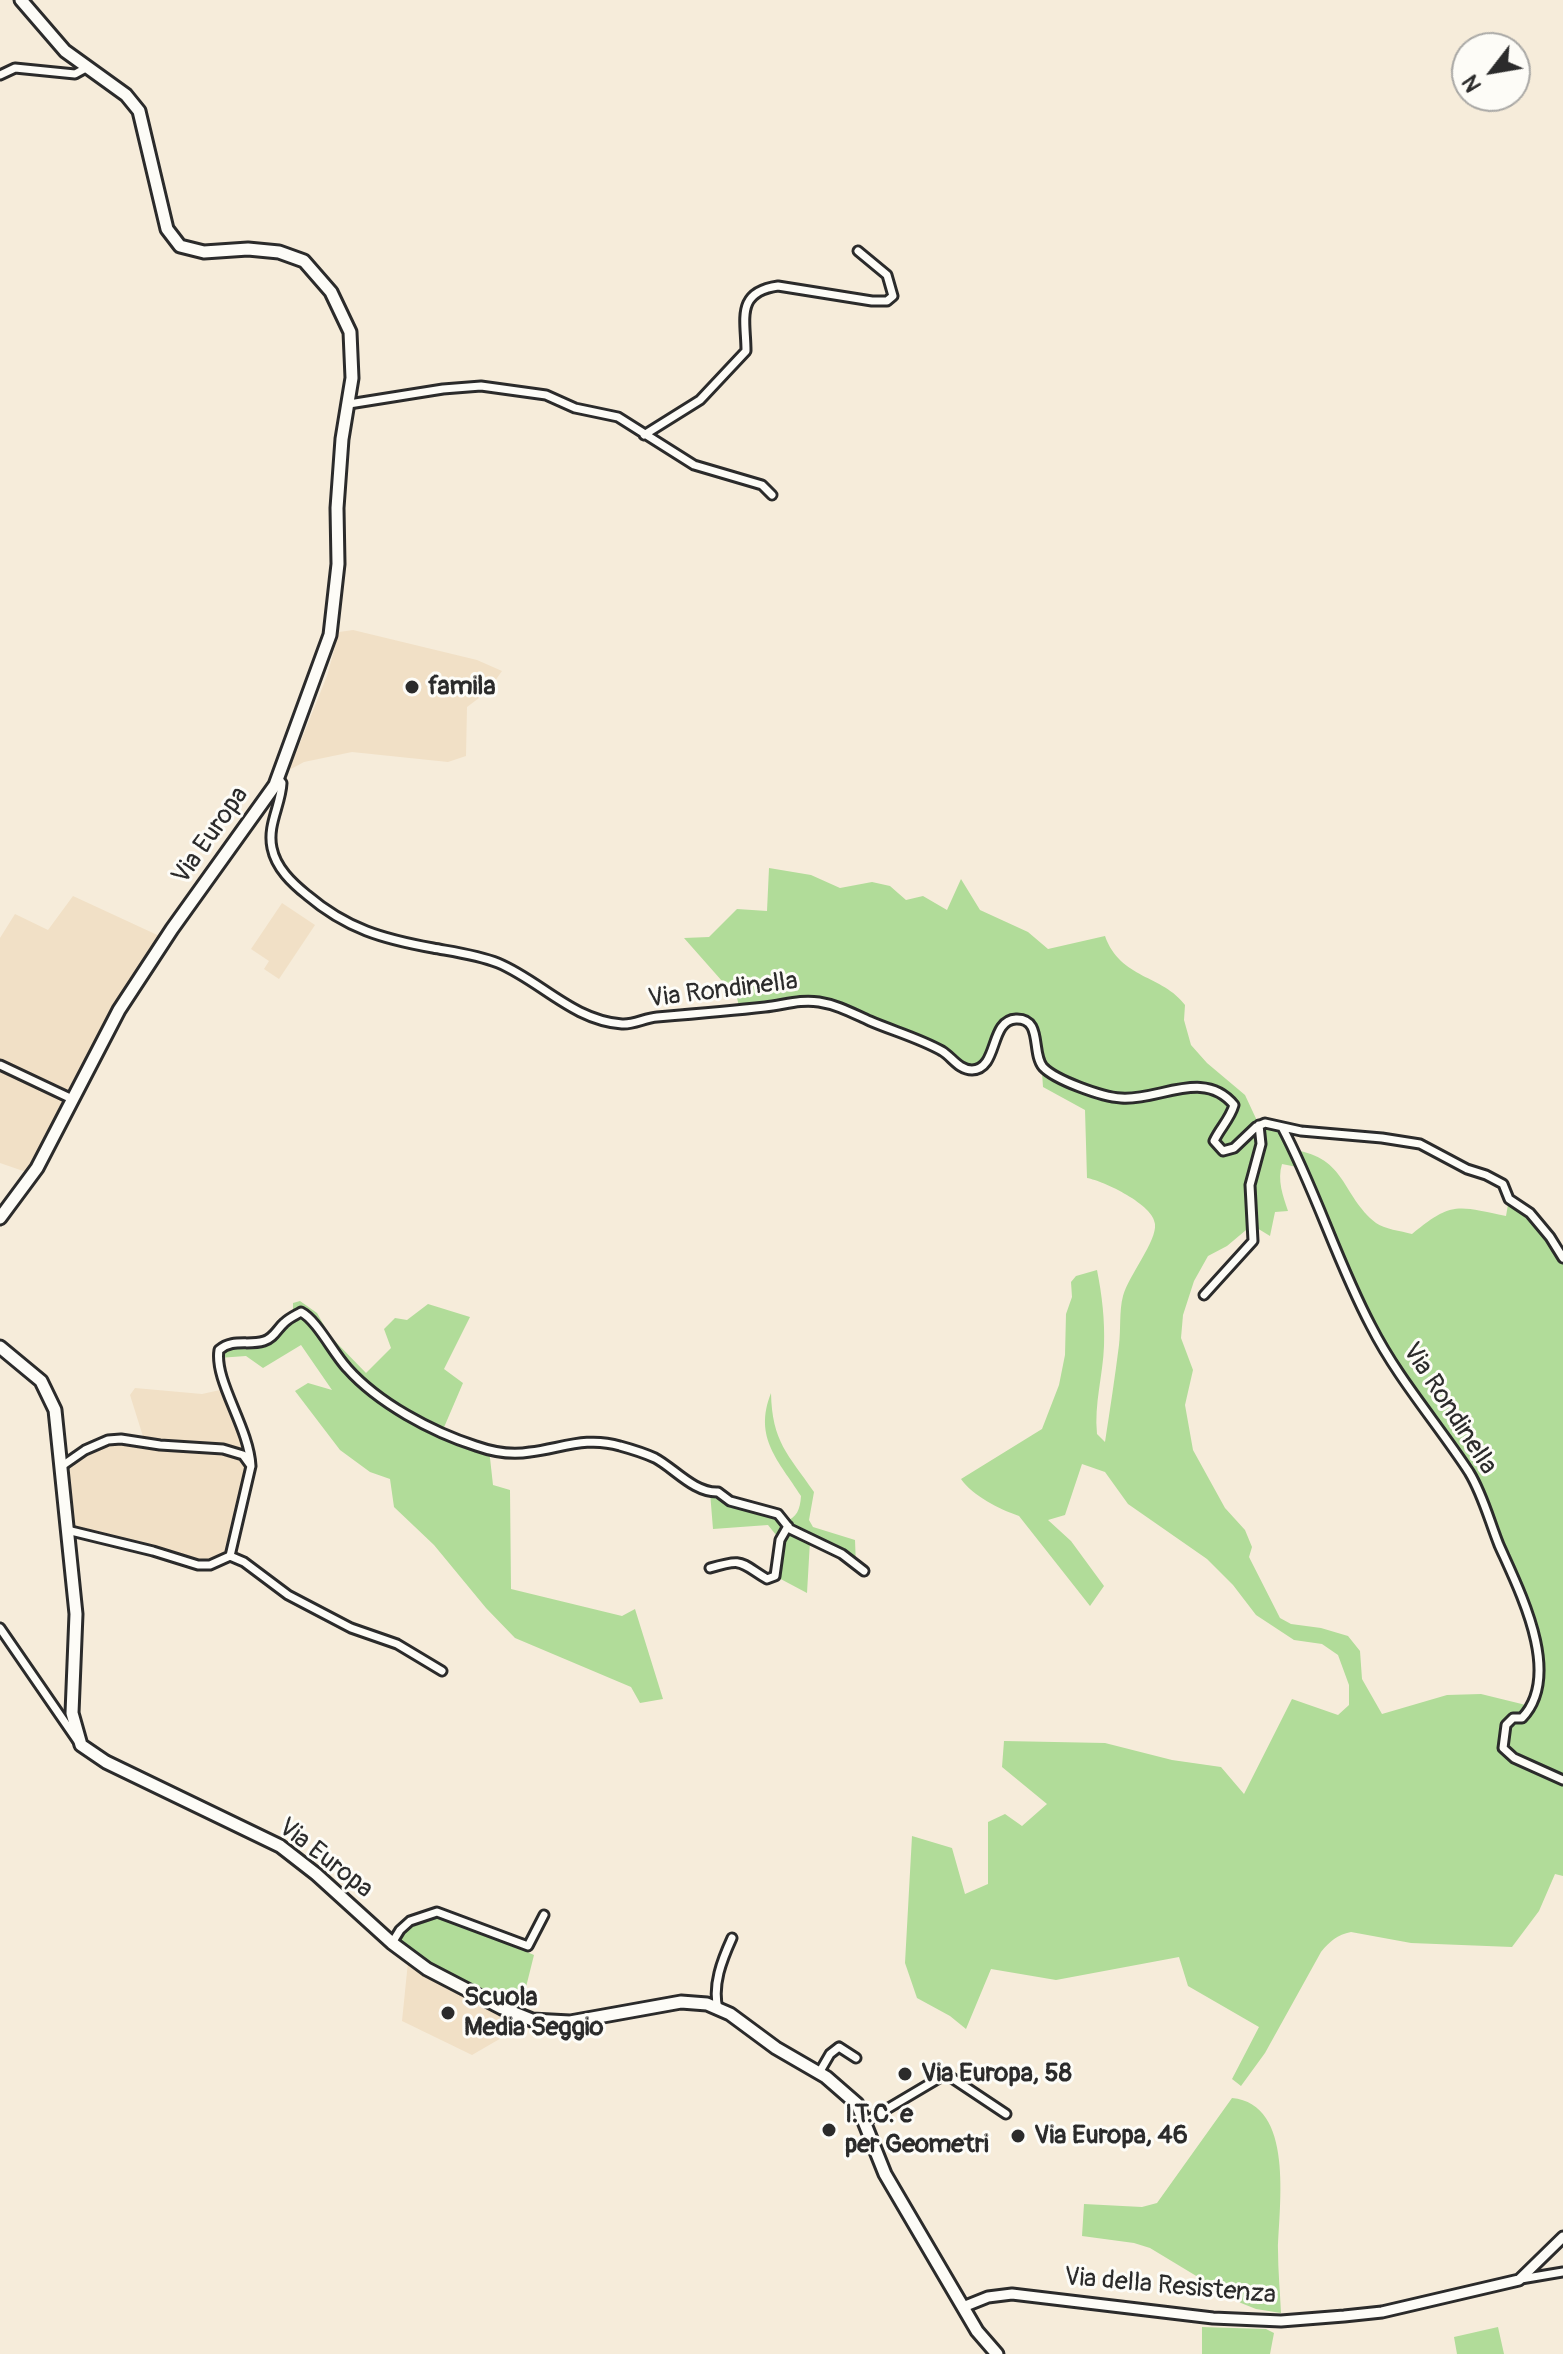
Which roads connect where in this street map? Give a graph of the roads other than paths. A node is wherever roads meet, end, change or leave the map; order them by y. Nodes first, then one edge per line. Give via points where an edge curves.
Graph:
1 (21, 0) edge
2 (86, 68) junction
3 (0, 75) edge
4 (858, 251) dead end
5 (349, 404) junction
6 (644, 435) junction
7 (772, 495) dead end
8 (278, 778) junction
9 (0, 1065) edge
10 (72, 1099) junction
11 (1259, 1125) junction
12 (1282, 1127) junction
13 (0, 1218) edge
14 (1563, 1258) edge
15 (1204, 1295) dead end
16 (0, 1347) edge
17 (62, 1466) junction
18 (251, 1466) junction
19 (788, 1526) junction
20 (67, 1530) junction
21 (230, 1556) junction
22 (710, 1568) dead end
23 (864, 1571) dead end
24 (0, 1628) edge
25 (442, 1671) dead end
26 (81, 1745) junction
27 (1563, 1780) edge
28 (544, 1915) dead end
29 (732, 1938) dead end
30 (392, 1943) junction
31 (718, 2009) junction
32 (856, 2058) dead end
33 (819, 2073) junction
34 (1006, 2114) dead end
35 (865, 2122) junction
36 (1563, 2237) edge
37 (1563, 2272) edge
38 (1519, 2280) junction
39 (963, 2307) junction
40 (997, 2354) edge

1 - 2 main road, Via Europa
2 - 3 street via 75,74 15,68
2 - 5 main road, Via Europa via 126,95 139,111 167,229 180,246 204,252 279,252 304,261 331,292 350,332
4 - 6 street via 887,275 893,296 872,301 763,288 744,311 746,351 738,361 700,400
5 - 6 street via 443,389 512,388 618,417
5 - 8 main road, Via Europa via 342,439 330,635
6 - 7 street via 694,465 762,485
8 - 10 main road, Via Europa via 119,1010
8 - 11 street, Via Rondinella via 281,795 271,846 284,873 313,901 360,931 501,965 558,1001 605,1022 822,1002 933,1046 967,1070 976,1070 1002,1025 1016,1019 1034,1029 1042,1066 1086,1089 1121,1098 1199,1087 1227,1096 1234,1105 1214,1141 1223,1151 1234,1148
9 - 10 street
10 - 13 main road, Via Europa via 37,1168
11 - 12 street
11 - 15 street via 1261,1144 1250,1185 1253,1241
12 - 14 street via 1420,1144 1503,1184 1509,1199 1530,1213
12 - 27 street, Via Rondinella via 1371,1326 1483,1498 1529,1614 1540,1650 1541,1692 1534,1707 1506,1725 1503,1748
16 - 17 main road via 50,1395
17 - 18 street via 85,1450 121,1439 223,1449 243,1455
17 - 20 main road
18 - 19 street via 248,1442 221,1375 219,1350 235,1342 265,1341 301,1312 365,1385 450,1436 519,1453 572,1442 617,1444 654,1458 730,1501 778,1514
18 - 21 street
19 - 22 street via 780,1540 775,1576 767,1579 734,1561
19 - 23 street
20 - 21 street via 198,1565
20 - 26 main road via 76,1614 72,1713
21 - 25 street via 288,1595 351,1628 397,1644
24 - 26 street
26 - 30 main road, Via Europa via 280,1846
28 - 30 street via 528,1946 437,1912 410,1921
29 - 31 street via 717,1984
30 - 31 main road, Via Europa via 462,1989 532,2020 570,2022 681,2002
31 - 33 main road, Via Europa
32 - 33 street via 839,2047
33 - 35 main road, Via Europa via 857,2104
34 - 35 street via 946,2074
35 - 39 main road, Via Europa via 885,2174
36 - 38 street
37 - 38 street, Via della Resistenza
38 - 39 street, Via della Resistenza via 1382,2312 1281,2321 1012,2294
39 - 40 main road, Via Europa

